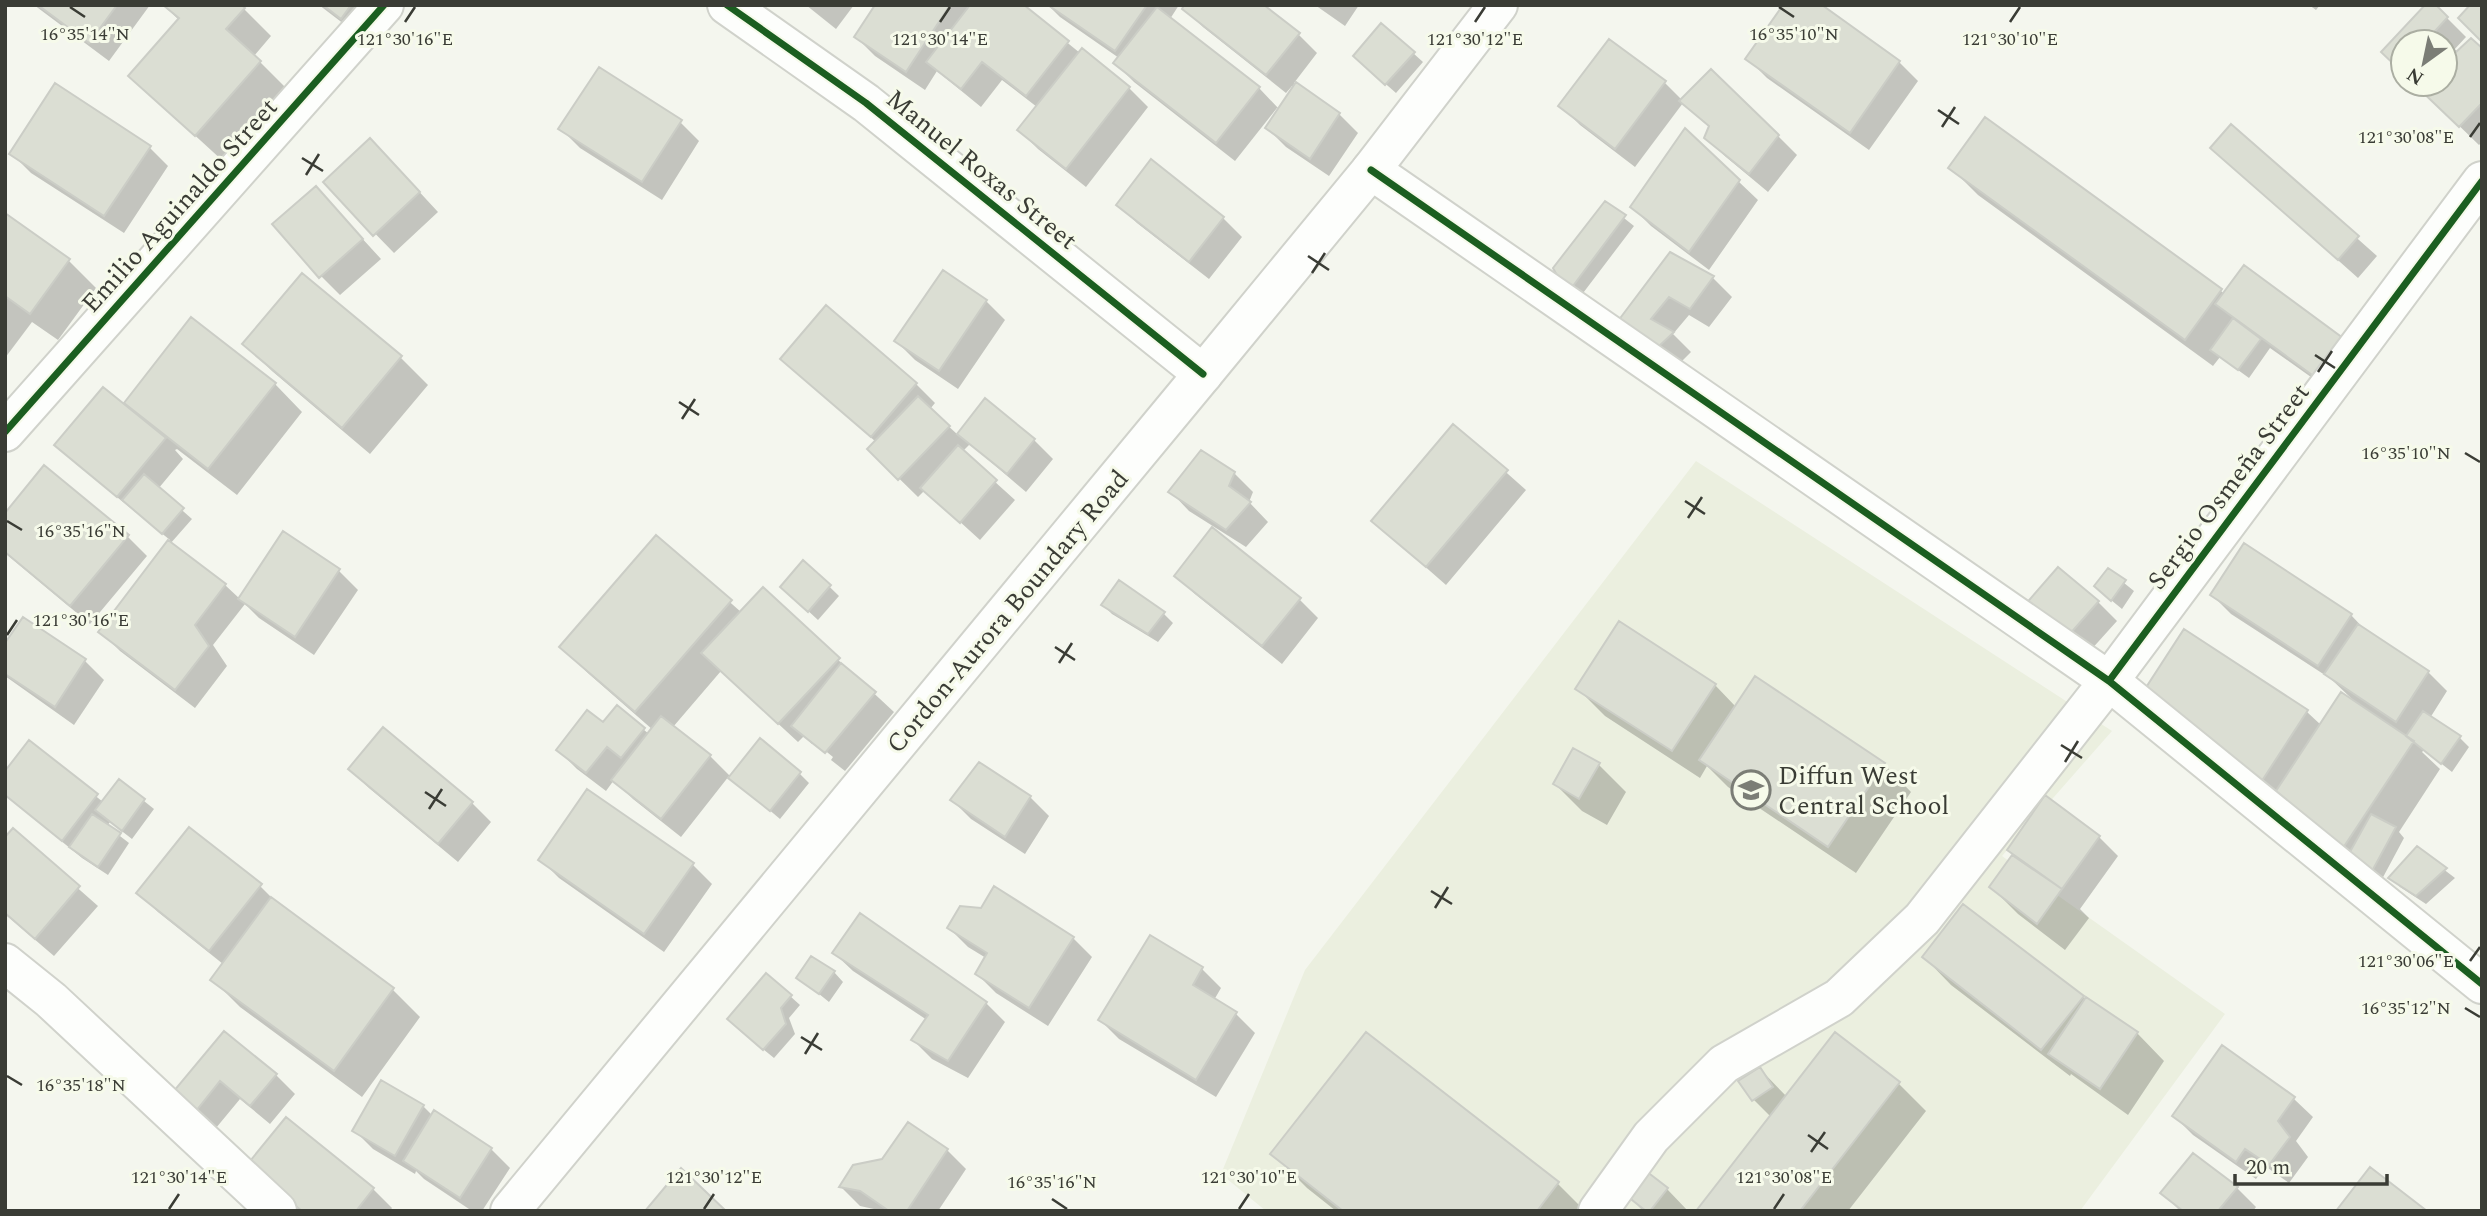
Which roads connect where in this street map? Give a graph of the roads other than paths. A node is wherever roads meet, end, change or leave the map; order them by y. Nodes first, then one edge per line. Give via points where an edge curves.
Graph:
1 (384, 5) edge
2 (727, 5) edge
3 (1498, 5) edge
4 (1371, 170) junction
5 (2482, 181) edge
6 (1203, 374) junction
7 (5, 432) edge
8 (2109, 681) junction
9 (5, 964) edge
10 (2482, 984) edge
11 (277, 1211) edge
12 (510, 1211) edge
13 (1598, 1211) edge

1 - 7 street, Emilio Aguinaldo Street
2 - 6 street, Manuel Roxas Street via 866,103
3 - 4 street, Cordon-Aurora Boundary Road
4 - 6 street, Cordon-Aurora Boundary Road
4 - 8 street
5 - 8 street, Sergio Osmeña Street
6 - 12 street, Cordon-Aurora Boundary Road
8 - 10 street
8 - 13 street, Sergio Osmeña Street via 1923,919 1839,998 1724,1064 1651,1137
9 - 11 street via 51,1000

